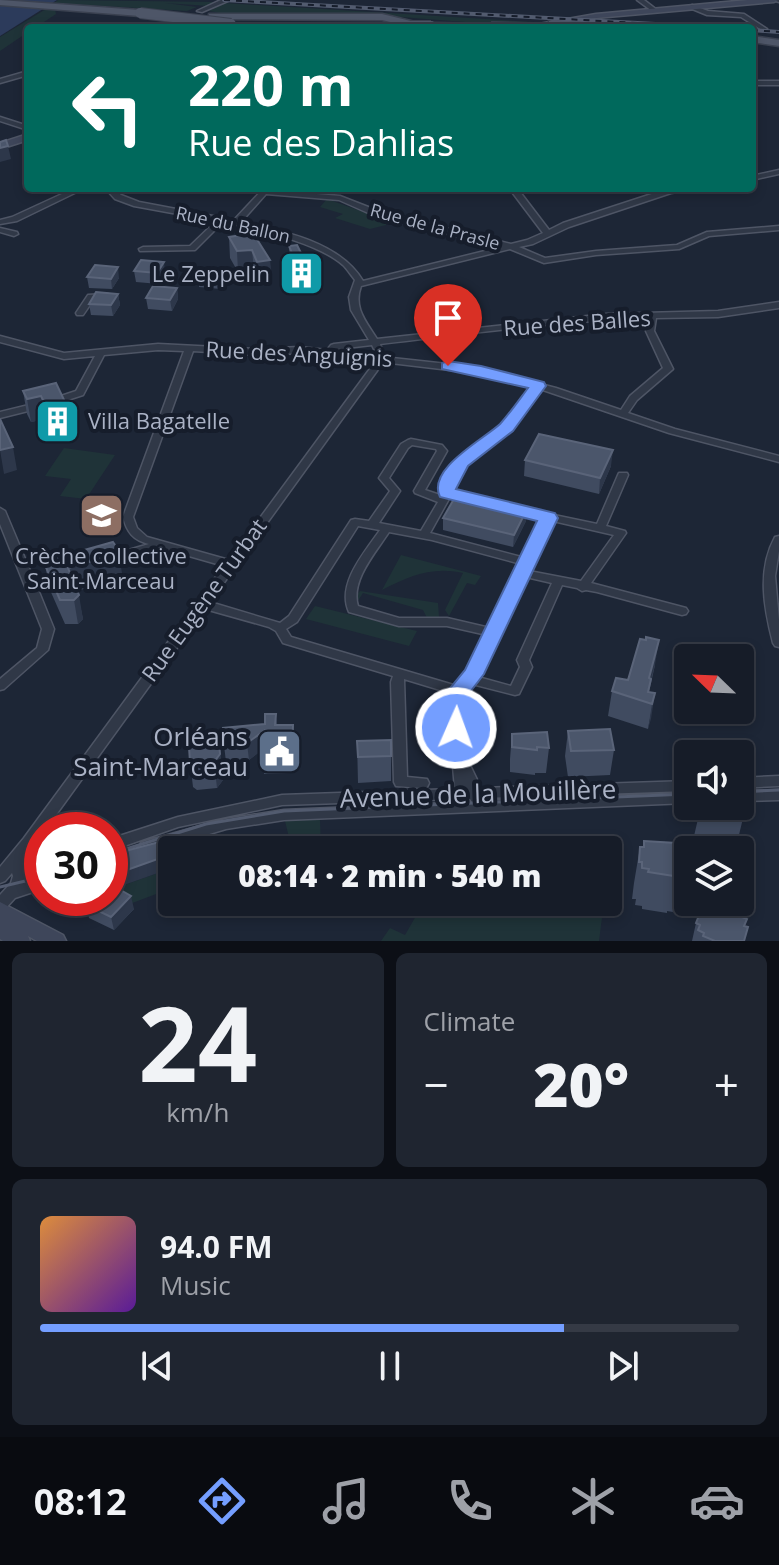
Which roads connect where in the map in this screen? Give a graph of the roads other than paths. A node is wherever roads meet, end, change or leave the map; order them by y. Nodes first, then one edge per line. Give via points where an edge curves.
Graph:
1 (227, 0) edge
2 (640, 0) edge
3 (777, 0) edge
4 (0, 2) edge
5 (692, 7) junction
6 (76, 8) junction
7 (655, 10) junction
8 (200, 11) dead end
9 (185, 14) junction
10 (231, 21) junction
11 (551, 22) junction
12 (257, 24) edge
13 (294, 24) edge
14 (415, 24) edge
15 (538, 24) edge
16 (541, 24) edge
17 (578, 24) edge
18 (764, 29) dead end
19 (756, 41) edge
20 (779, 44) edge
21 (24, 74) edge
22 (0, 81) edge
23 (756, 82) edge
24 (779, 83) edge
25 (0, 119) edge
26 (24, 127) edge
27 (24, 138) edge
28 (0, 146) edge
29 (779, 172) edge
30 (756, 177) edge
31 (73, 192) edge
32 (114, 192) edge
33 (265, 192) edge
34 (285, 192) edge
35 (516, 192) edge
36 (672, 192) edge
37 (220, 221) junction
38 (235, 224) junction
39 (1, 226) edge
40 (779, 228) edge
41 (14, 234) dead end
42 (548, 234) junction
43 (512, 247) junction
44 (143, 249) dead end
45 (360, 284) junction
46 (115, 297) edge
47 (779, 305) edge
48 (80, 313) dead end
49 (652, 318) junction
50 (0, 339) edge
51 (190, 348) junction
52 (378, 351) junction
53 (100, 354) junction
54 (538, 386) junction
55 (0, 414) edge
56 (623, 414) junction
57 (779, 459) edge
58 (623, 475) dead end
59 (445, 496) junction
60 (482, 502) edge
61 (508, 508) edge
62 (0, 511) edge
63 (549, 518) junction
64 (373, 524) junction
65 (387, 527) junction
66 (600, 529) junction
67 (424, 535) junction
68 (779, 539) edge
69 (158, 545) junction
70 (101, 563) edge
71 (230, 564) junction
72 (525, 567) junction
73 (71, 572) edge
74 (558, 582) junction
75 (31, 585) junction
76 (582, 587) junction
77 (774, 600) edge
78 (202, 604) junction
79 (682, 611) dead end
80 (280, 628) junction
81 (494, 633) junction
82 (779, 643) edge
83 (400, 673) junction
84 (470, 679) junction
85 (0, 686) edge
86 (456, 690) junction
87 (779, 781) edge
88 (754, 782) edge
89 (422, 783) dead end
90 (674, 787) edge
91 (779, 795) edge
92 (754, 796) edge
93 (674, 798) edge
94 (474, 800) junction
95 (270, 810) junction
96 (51, 812) edge
97 (128, 839) edge
98 (24, 848) edge
99 (128, 853) edge
100 (24, 861) edge
101 (24, 871) edge
102 (21, 872) junction
103 (2, 875) edge
104 (24, 889) edge
105 (12, 893) junction
106 (0, 908) edge
107 (0, 928) edge
108 (20, 941) edge
109 (27, 941) edge
110 (55, 941) edge

1 - 8 street
2 - 7 street
3 - 5 main road
4 - 6 main road
5 - 7 main road
5 - 18 street via 742,15
6 - 9 main road, bridge
6 - 10 main road, bridge
7 - 11 main road
9 - 10 main road, bridge
9 - 14 main road, bridge via 382,17
10 - 12 main road
10 - 13 main road
11 - 15 main road
11 - 16 main road
11 - 17 main road
19 - 20 main road
21 - 22 street
23 - 24 street
25 - 26 street
27 - 28 main road
29 - 30 street
31 - 39 street
32 - 37 street, Rue du Ballon via 124,200
33 - 38 street
34 - 43 street, Rue de la Prasle via 340,198 378,214
35 - 42 street
36 - 42 street
37 - 38 street, Rue du Ballon
37 - 44 street via 192,248
38 - 45 street, Rue du Ballon via 278,232 336,256 355,270
39 - 41 street
40 - 43 street, Rue de la Prasle via 707,234 679,247 544,261
42 - 43 street
43 - 45 street
45 - 52 street via 353,297 355,310
46 - 48 street via 91,297
47 - 49 street, Rue des Balles
49 - 52 street, Rue des Balles via 569,320
49 - 56 street via 650,331 668,369 633,398
50 - 53 street, Rue des Anguignis via 59,355
51 - 52 street, Rue des Anguignis
51 - 53 street, Rue des Anguignis
51 - 69 street via 128,517 132,530
52 - 54 street, Rue des Anguignis
52 - 71 street, Rue Eugène Turbat via 376,366
53 - 55 street via 80,393
54 - 56 street, Rue des Anguignis
54 - 59 street via 506,427 460,462
56 - 57 street, Rue des Anguignis
58 - 66 street
59 - 60 street
59 - 64 street via 419,491 442,451 411,442 384,478 395,491
59 - 67 street
61 - 63 street
62 - 75 street
63 - 66 street
63 - 72 street
64 - 65 street
64 - 80 street via 355,522 293,619
65 - 67 street
65 - 81 street via 351,586 353,609 399,622 447,622
66 - 76 street via 621,533
67 - 72 street
68 - 77 street via 773,548
69 - 70 street
69 - 71 street
71 - 78 street, Rue Eugène Turbat
72 - 74 street
72 - 81 street
73 - 75 street
74 - 76 street
74 - 84 street via 515,691
75 - 85 street via 48,629 47,640
76 - 79 street
77 - 82 street via 768,608
78 - 80 street
78 - 96 street, Rue Eugène Turbat
80 - 83 street via 287,640
81 - 84 street
83 - 86 street
83 - 89 street via 401,782
84 - 86 street
86 - 94 street via 460,755
87 - 88 street
90 - 94 street, Avenue de la Mouillère
91 - 92 street
93 - 94 street, Avenue de la Mouillère
94 - 95 street, Avenue de la Mouillère
95 - 97 street, Avenue de la Mouillère via 178,822
95 - 99 street, Avenue de la Mouillère
98 - 103 street, Rue Eugène Turbat
100 - 102 street, Rue Eugène Turbat
101 - 102 street
102 - 103 street
102 - 105 street, Rue Eugène Turbat
104 - 105 street
105 - 106 street, Rue Eugène Turbat
106 - 110 main road
107 - 108 main road
109 - 110 street

